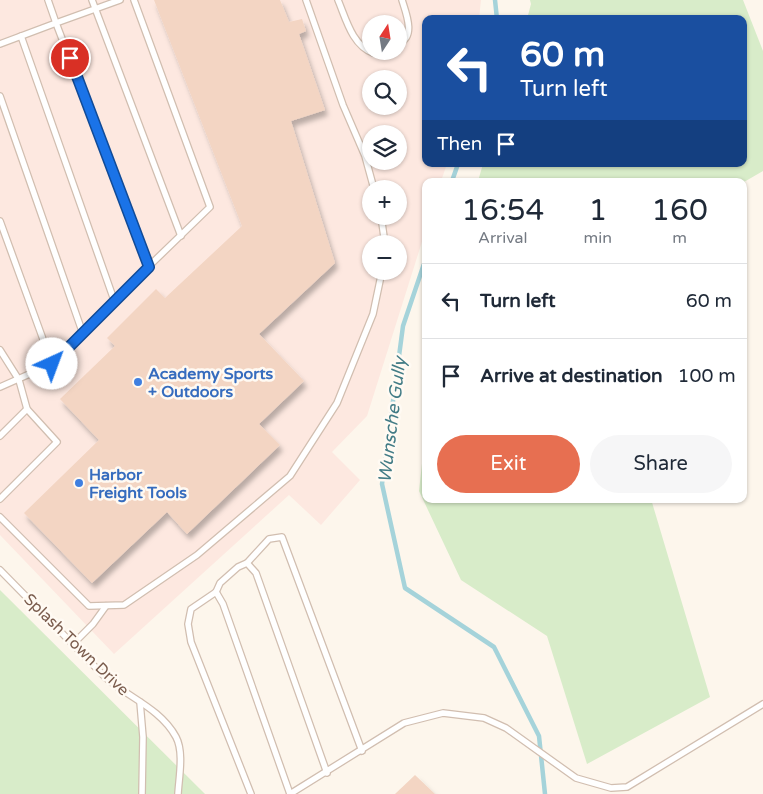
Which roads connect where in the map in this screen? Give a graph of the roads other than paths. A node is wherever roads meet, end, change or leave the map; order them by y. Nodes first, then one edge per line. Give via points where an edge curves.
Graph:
1 (48, 0) edge
2 (92, 0) edge
3 (120, 0) edge
4 (134, 0) edge
5 (306, 0) edge
6 (338, 0) edge
7 (402, 0) edge
8 (96, 9) junction
9 (406, 15) edge
10 (56, 23) junction
11 (21, 36) junction
12 (0, 44) edge
13 (362, 46) edge
14 (0, 96) edge
15 (372, 180) edge
16 (0, 222) edge
17 (181, 236) junction
18 (149, 267) junction
19 (380, 280) edge
20 (114, 300) junction
21 (82, 332) junction
22 (0, 350) edge
23 (52, 364) junction
24 (19, 380) junction
25 (0, 387) edge
26 (27, 409) junction
27 (0, 436) edge
28 (0, 499) edge
29 (0, 517) edge
30 (247, 563) junction
31 (0, 570) edge
32 (216, 592) junction
33 (106, 606) junction
34 (73, 644) junction
35 (140, 702) junction
36 (763, 704) edge
37 (362, 751) junction
38 (327, 773) junction
39 (142, 794) edge
40 (178, 794) edge
41 (251, 794) edge
42 (290, 794) edge

1 - 10 lane
2 - 8 lane
3 - 8 lane
4 - 17 lane via 210,207
5 - 15 lane
6 - 13 lane via 354,37
7 - 9 lane
8 - 10 lane
8 - 17 lane
10 - 11 lane
10 - 18 lane
11 - 12 lane
11 - 20 lane
14 - 21 lane
16 - 23 lane
17 - 18 lane
18 - 20 lane
19 - 33 lane via 373,314 337,403 290,476 197,555 124,605
20 - 21 lane
21 - 23 lane
22 - 24 lane
23 - 24 lane
24 - 25 lane
24 - 26 lane
26 - 27 lane
26 - 28 lane via 57,442
29 - 33 lane via 89,606
30 - 32 lane via 220,583
30 - 37 lane via 269,539 282,537
30 - 38 lane via 256,573
31 - 34 lane, Splash Town Drive
32 - 41 lane via 191,609 188,624 191,642
32 - 42 lane
33 - 34 lane
34 - 35 lane, Splash Town Drive via 118,689
35 - 39 lane via 144,754
35 - 40 lane, Splash Town Drive via 154,712 176,738
36 - 37 lane via 627,787 612,788 576,778 506,728 484,718 443,713 404,723
37 - 38 lane
38 - 42 lane

